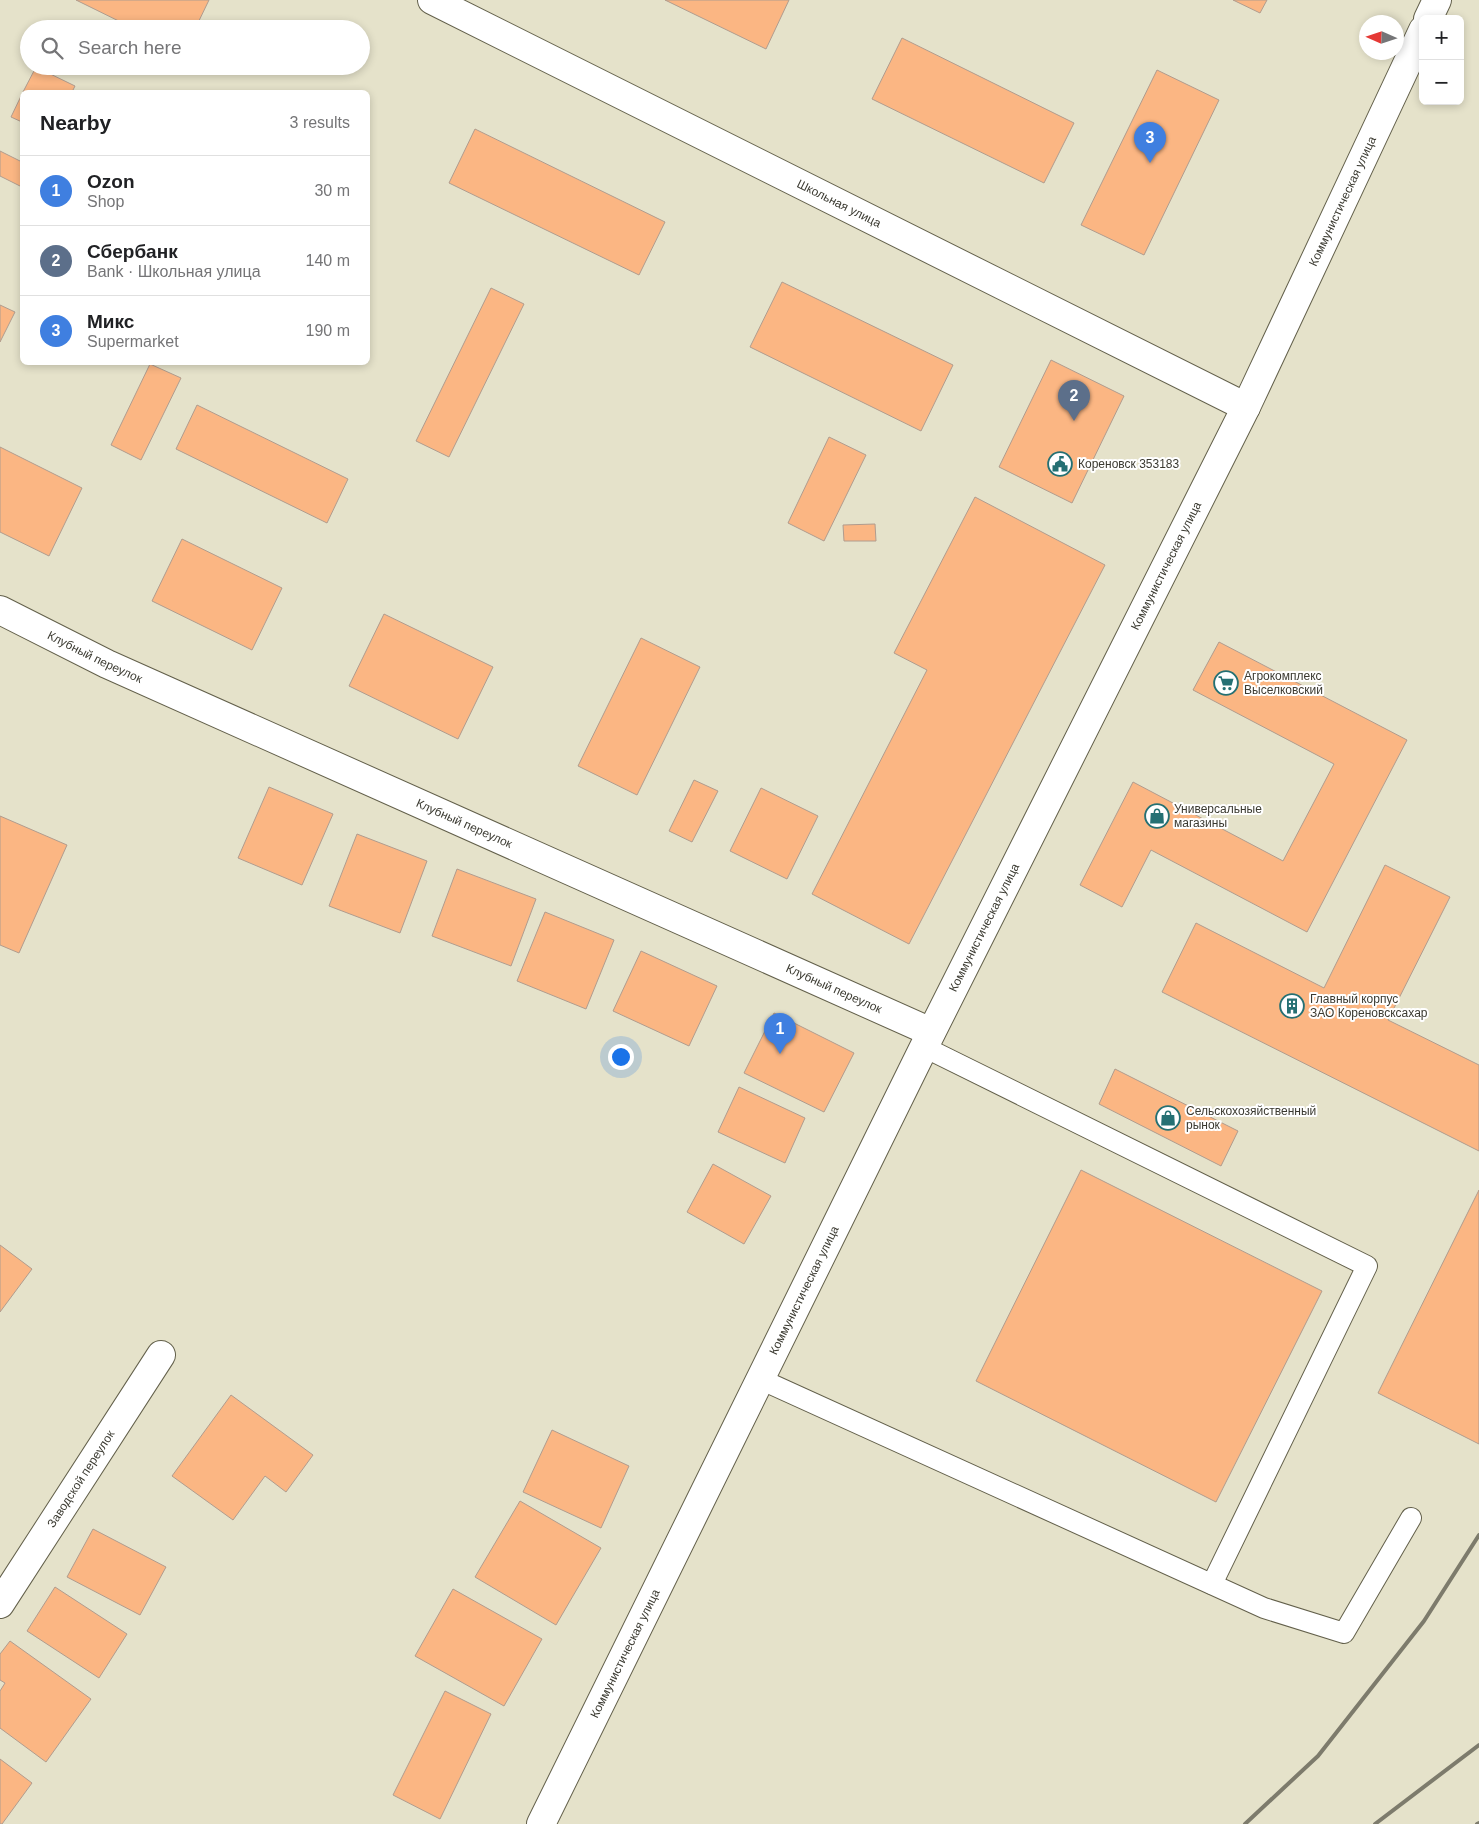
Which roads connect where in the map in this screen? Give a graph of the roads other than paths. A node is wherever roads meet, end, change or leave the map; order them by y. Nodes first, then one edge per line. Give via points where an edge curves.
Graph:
1 (432, 0) edge
2 (1437, 0) edge
3 (1430, 15) edge
4 (1419, 39) edge
5 (1246, 407) junction
6 (0, 610) edge
7 (928, 1039) junction
8 (161, 1355) dead end
9 (760, 1379) junction
10 (1411, 1518) dead end
11 (1212, 1584) junction
12 (0, 1604) edge
13 (541, 1824) edge

1 - 5 street, Школьная улица
2 - 3 street
4 - 5 street, Коммунистическая улица
5 - 7 street, Коммунистическая улица
6 - 7 street, Клубный переулок via 107,664
7 - 9 street, Коммунистическая улица
7 - 11 lane via 1367,1266
8 - 12 street, Заводской переулок
9 - 11 lane
9 - 13 street, Коммунистическая улица
10 - 11 lane via 1344,1633 1264,1608

